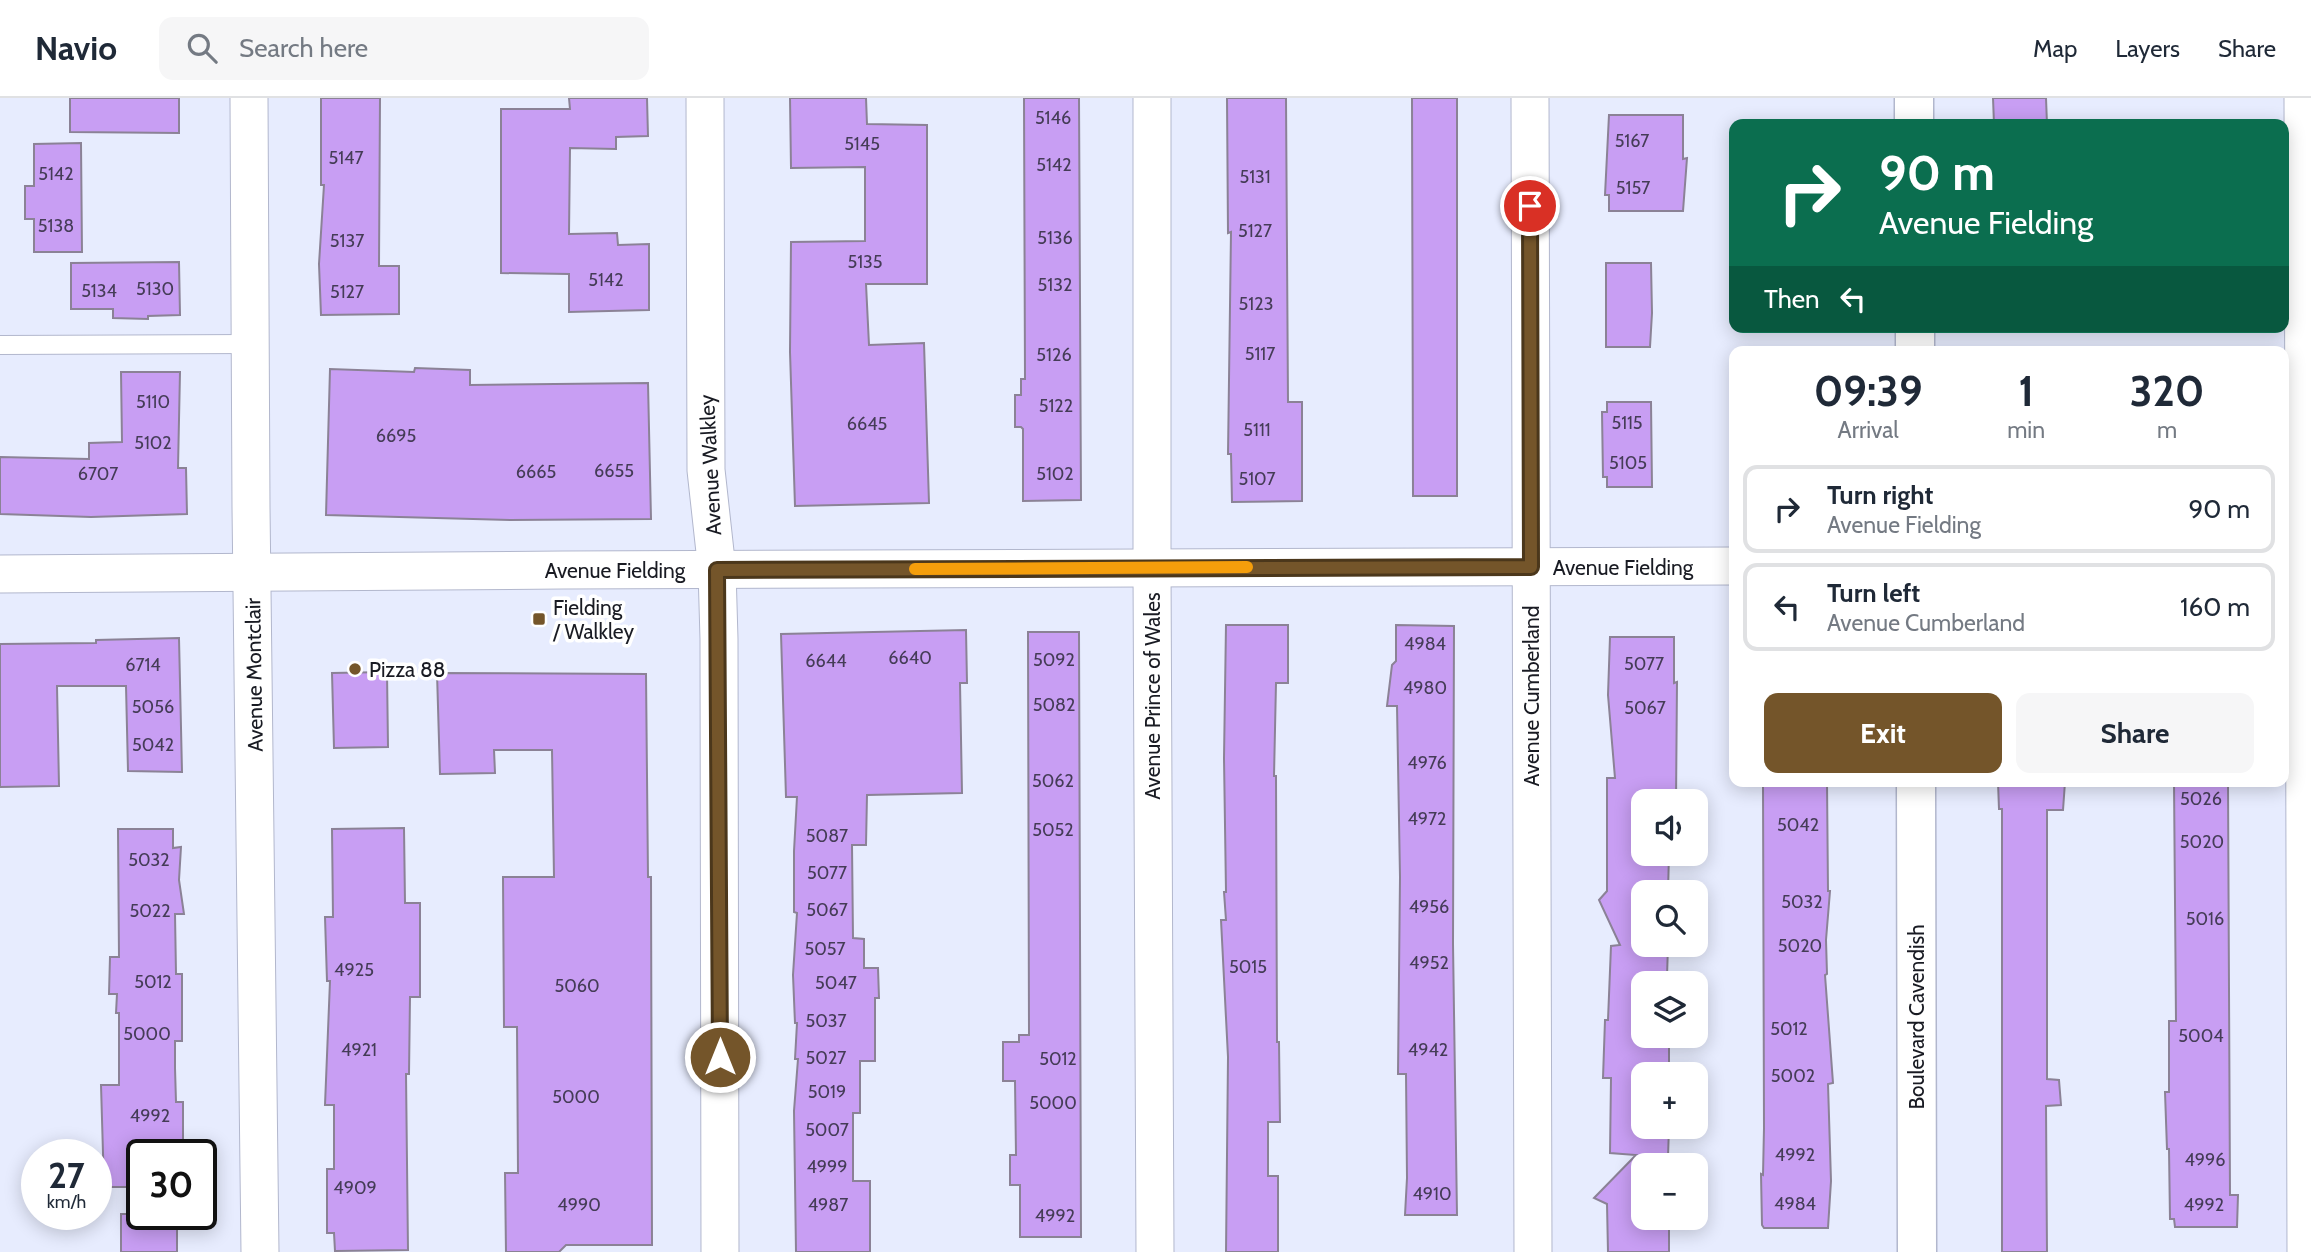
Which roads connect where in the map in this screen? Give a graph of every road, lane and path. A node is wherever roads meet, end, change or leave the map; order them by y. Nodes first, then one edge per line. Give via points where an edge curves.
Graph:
1 (249, 98) edge
2 (705, 98) edge
3 (1152, 98) edge
4 (1531, 98) edge
5 (1914, 98) edge
6 (2303, 98) edge
7 (1914, 119) edge
8 (251, 344) junction
9 (0, 345) edge
10 (2299, 565) edge
11 (1729, 566) edge
12 (1531, 567) junction
13 (1152, 568) junction
14 (717, 570) junction
15 (252, 572) junction
16 (0, 574) edge
17 (1916, 787) edge
18 (260, 1252) edge
19 (720, 1252) edge
20 (1155, 1252) edge
21 (1533, 1252) edge
22 (1916, 1252) edge
23 (2306, 1252) edge

1 - 8 street, Avenue Montclair
2 - 14 street, Avenue Walkley via 706,470
3 - 13 street, Avenue Prince of Wales
4 - 12 street, Avenue Cumberland
5 - 7 main road
6 - 10 street
8 - 9 lane
8 - 15 street, Avenue Montclair
10 - 23 street
11 - 12 street, Avenue Fielding
12 - 13 street, Avenue Fielding
12 - 21 street, Avenue Cumberland
13 - 14 street, Avenue Fielding
13 - 20 street, Avenue Prince of Wales
14 - 15 street, Avenue Fielding
14 - 19 street, Avenue Walkley
15 - 16 street, Avenue Fielding
15 - 18 street, Avenue Montclair
17 - 22 main road, Boulevard Cavendish

